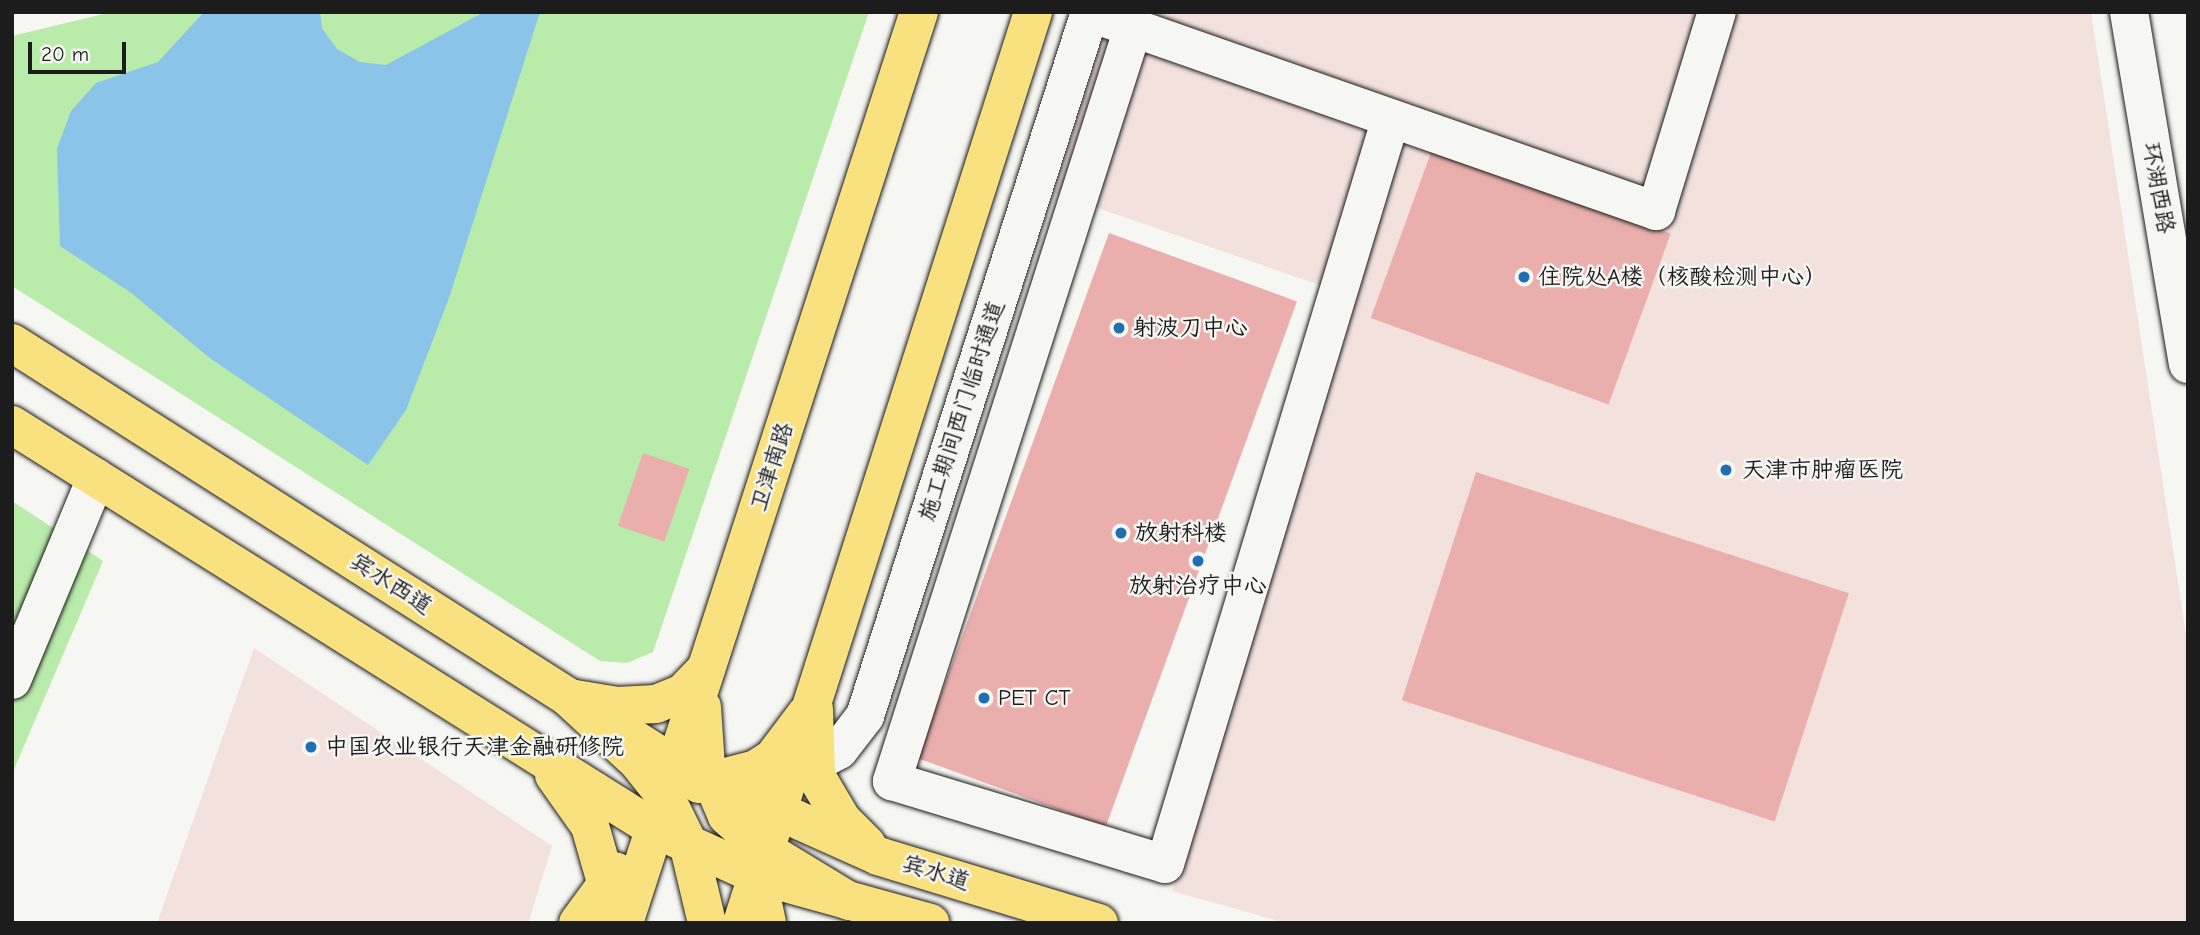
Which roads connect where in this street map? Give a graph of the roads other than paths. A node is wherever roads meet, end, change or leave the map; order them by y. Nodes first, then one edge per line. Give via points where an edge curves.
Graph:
1 (919, 12) edge
2 (1033, 12) edge
3 (1090, 12) edge
4 (1717, 12) edge
5 (2129, 12) edge
6 (1133, 28) junction
7 (1391, 118) junction
8 (12, 343) edge
9 (2188, 364) edge
10 (12, 425) edge
11 (96, 478) junction
12 (707, 667) junction
13 (12, 680) edge
14 (569, 698) junction
15 (814, 704) junction
16 (528, 749) junction
17 (802, 770) junction
18 (710, 783) junction
19 (668, 801) junction
20 (777, 813) junction
21 (878, 856) junction
22 (761, 863) junction
23 (606, 882) junction
24 (578, 923) edge
25 (611, 923) edge
26 (624, 923) edge
27 (707, 923) edge
28 (742, 923) edge
29 (766, 923) edge
30 (930, 923) edge
31 (1099, 923) edge

1 - 12 main road, 卫津南路
2 - 15 main road
3 - 6 street
3 - 17 street, 施工期间西门临时通道 via 865,716 839,750
4 - 7 street via 1656,212
5 - 9 street, 环湖西路
6 - 7 street
6 - 7 street via 892,781 1165,864
8 - 14 main road, 宾水西道
10 - 11 main road, 宾水西道
11 - 13 street
11 - 16 main road, 宾水西道
12 - 14 main road via 684,693 656,704 617,706
12 - 18 main road via 702,747
12 - 19 main road, 卫津南路
14 - 19 main road, 宾水西道
15 - 17 main road
15 - 18 main road via 772,758 756,769
16 - 19 main road, 宾水西道
16 - 23 main road via 575,800 590,826
17 - 20 main road
17 - 21 main road
18 - 19 main road, 宾水西道
18 - 20 main road, 宾水西道
18 - 22 main road
19 - 22 main road
19 - 23 main road
19 - 26 main road, 卫津南路
19 - 27 main road
20 - 21 main road, 宾水道
20 - 22 main road
21 - 31 main road, 宾水道
22 - 28 main road
22 - 29 main road
22 - 30 main road via 849,901
23 - 24 main road
23 - 25 main road

